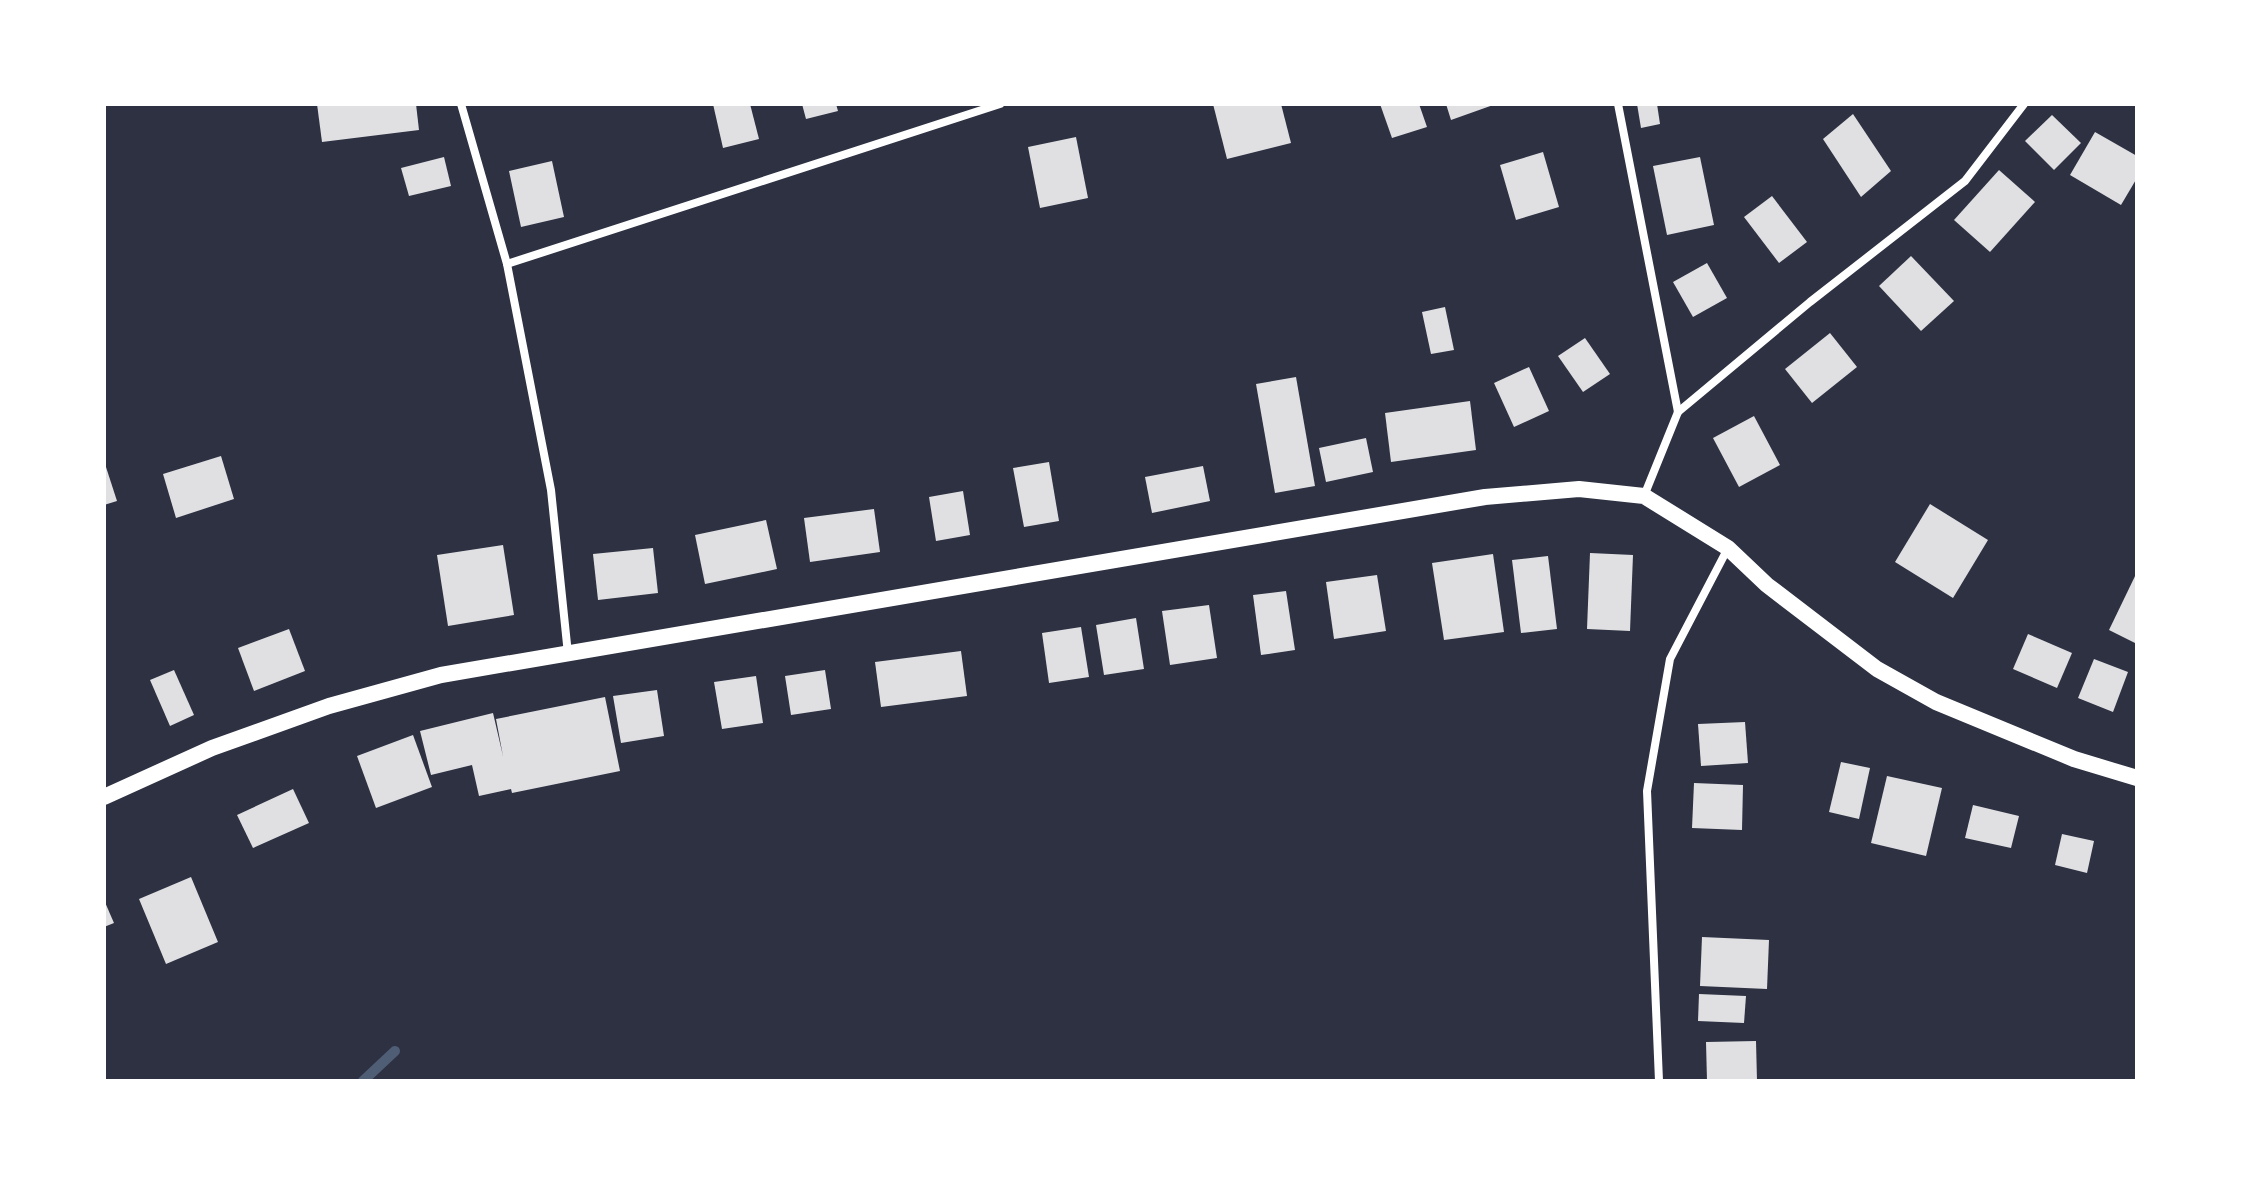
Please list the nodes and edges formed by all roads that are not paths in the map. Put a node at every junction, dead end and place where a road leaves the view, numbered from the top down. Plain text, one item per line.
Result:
1 (461, 104) edge
2 (1000, 104) edge
3 (1618, 104) edge
4 (2024, 104) edge
5 (507, 264) junction
6 (1678, 412) junction
7 (1644, 496) junction
8 (1728, 548) junction
9 (568, 654) junction
10 (2137, 778) edge
11 (104, 797) edge
12 (1659, 1081) edge

1 - 5 street
2 - 5 street
3 - 6 street
4 - 6 street
5 - 9 street
6 - 7 street
7 - 8 main road
7 - 9 main road
8 - 10 main road
8 - 12 street
9 - 11 main road

